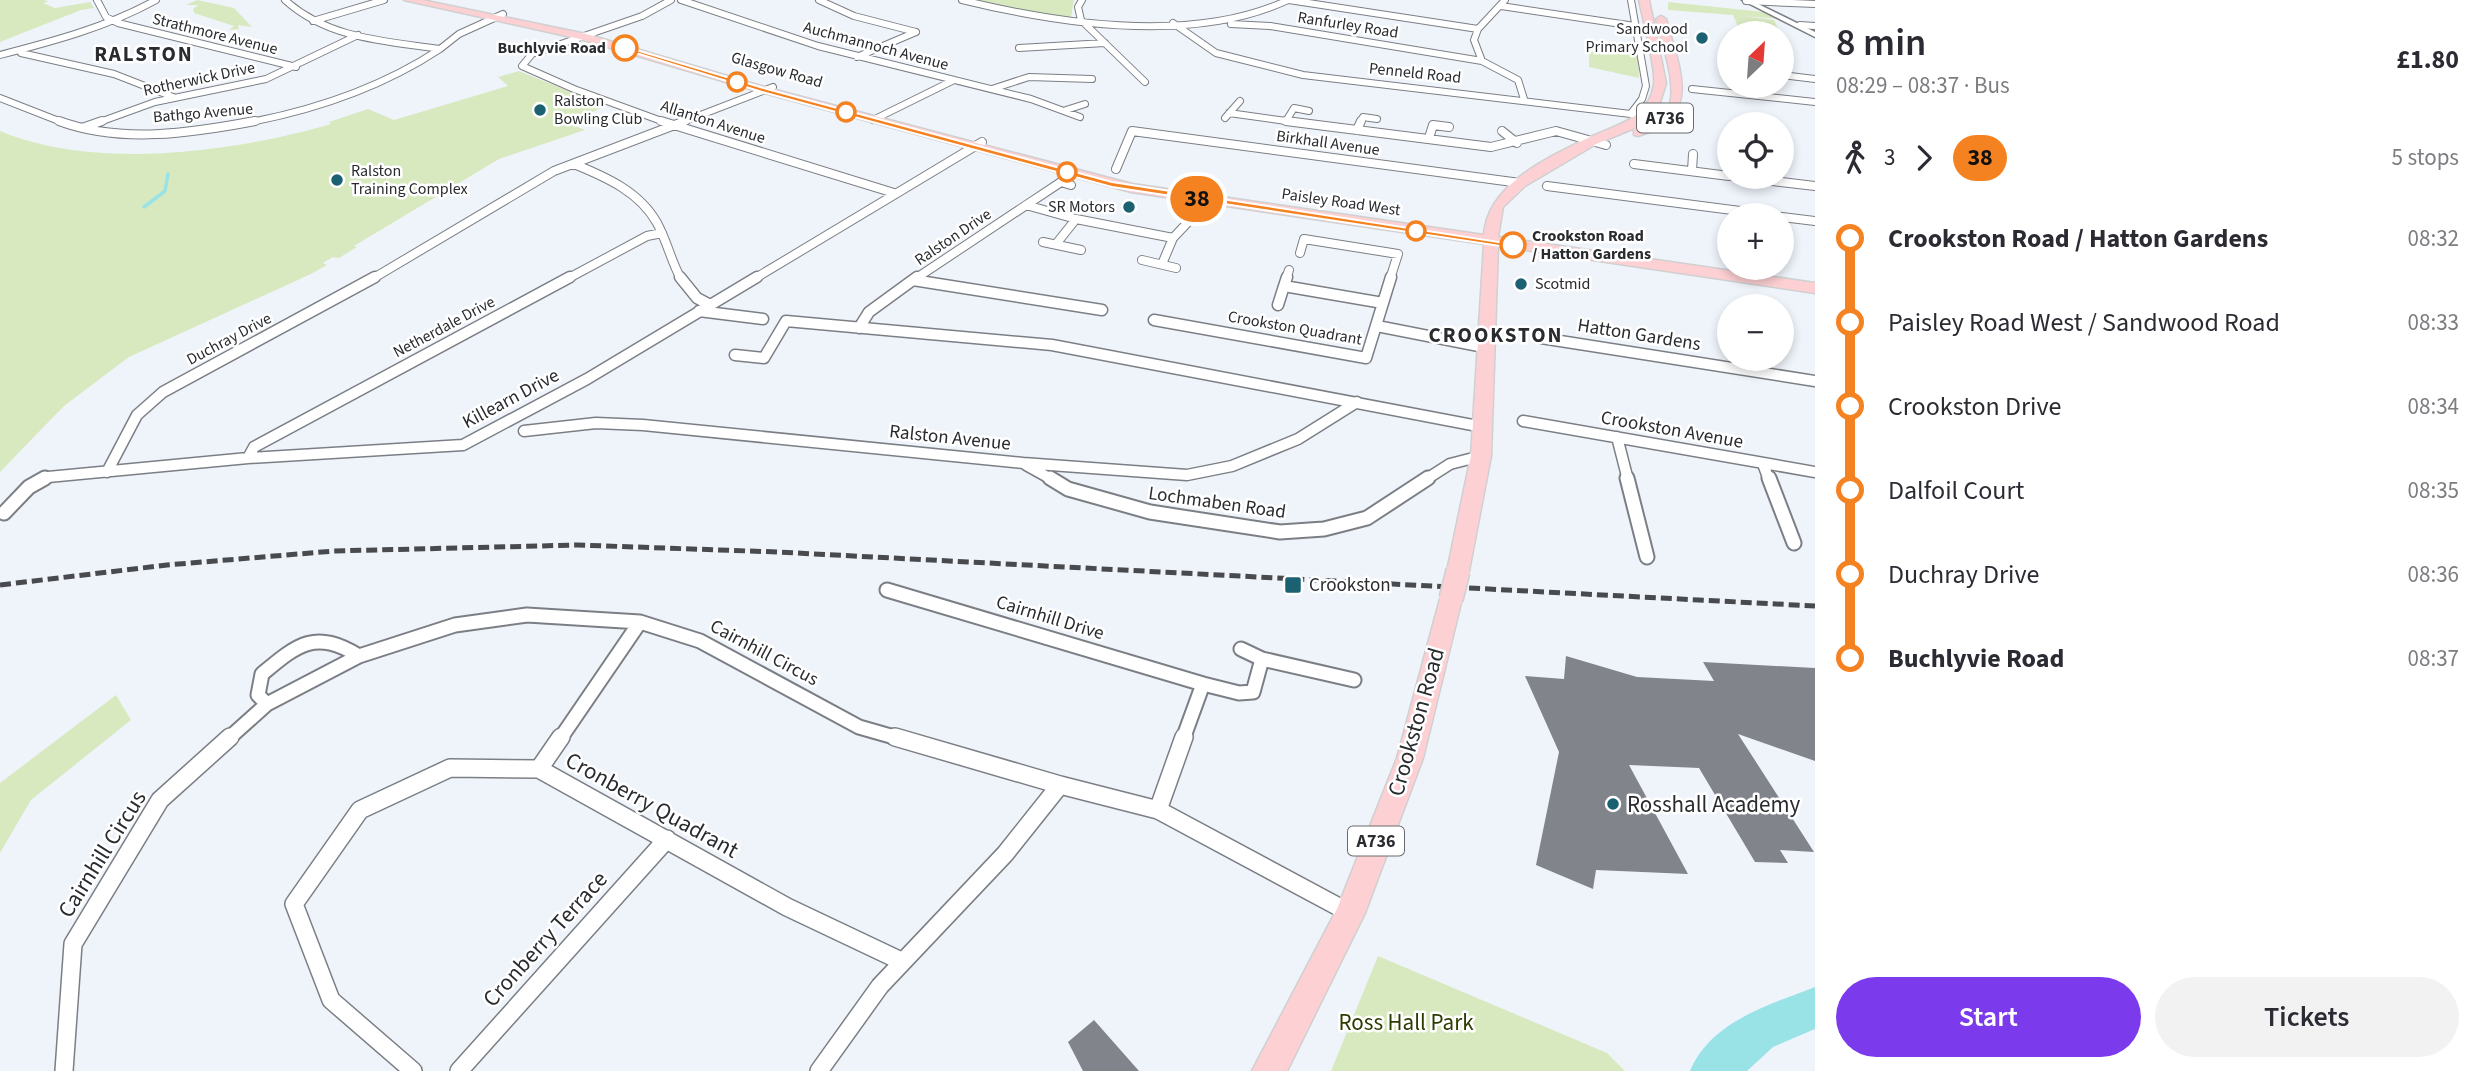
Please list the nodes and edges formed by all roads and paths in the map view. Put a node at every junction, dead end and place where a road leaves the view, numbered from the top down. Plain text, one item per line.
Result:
1 (97, 0) edge
2 (156, 0) edge
3 (285, 0) edge
4 (384, 0) edge
5 (409, 0) edge
6 (671, 0) edge
7 (681, 0) edge
8 (818, 0) edge
9 (962, 0) edge
10 (1082, 0) edge
11 (1289, 0) edge
12 (1631, 0) edge
13 (1643, 0) edge
14 (1658, 0) edge
15 (1745, 0) edge
16 (438, 3) edge
17 (1503, 3) edge
18 (1815, 4) edge
19 (500, 15) junction
20 (109, 19) junction
21 (1081, 20) junction
22 (313, 22) junction
23 (1210, 22) junction
24 (1173, 23) junction
25 (1800, 25) junction
26 (1635, 26) junction
27 (1815, 26) edge
28 (1478, 29) junction
29 (358, 35) junction
30 (586, 35) junction
31 (1815, 35) edge
32 (1105, 43) junction
33 (1019, 48) dead end
34 (440, 49) junction
35 (17, 52) junction
36 (0, 55) edge
37 (857, 57) junction
38 (1482, 61) junction
39 (296, 66) junction
40 (1794, 76) edge
41 (1092, 78) dead end
42 (1815, 79) edge
43 (954, 80) junction
44 (1145, 82) dead end
45 (769, 88) junction
46 (992, 89) junction
47 (1692, 89) dead end
48 (1717, 90) edge
49 (173, 97) junction
50 (0, 98) edge
51 (1788, 98) edge
52 (1524, 99) junction
53 (1240, 101) dead end
54 (1815, 102) edge
55 (1085, 104) dead end
56 (1066, 110) junction
57 (1309, 111) dead end
58 (1632, 112) junction
59 (1647, 115) junction
60 (1080, 117) dead end
61 (878, 118) junction
62 (1664, 118) junction
63 (1377, 119) dead end
64 (1286, 121) junction
65 (674, 125) junction
66 (1449, 127) dead end
67 (81, 128) junction
68 (1357, 130) junction
69 (1502, 131) dead end
70 (1429, 138) junction
71 (1592, 141) junction
72 (1517, 143) junction
73 (978, 145) junction
74 (1606, 145) junction
75 (1693, 154) dead end
76 (574, 164) junction
77 (1550, 164) junction
78 (1634, 164) dead end
79 (1692, 172) junction
80 (1717, 175) edge
81 (1113, 176) junction
82 (1794, 181) edge
83 (1520, 183) junction
84 (1071, 185) dead end
85 (1815, 186) edge
86 (1547, 187) dead end
87 (894, 193) junction
88 (1026, 205) junction
89 (1717, 208) edge
90 (1794, 218) edge
91 (1076, 219) junction
92 (1190, 220) dead end
93 (1815, 221) edge
94 (662, 233) junction
95 (1173, 238) junction
96 (1490, 238) junction
97 (1043, 242) dead end
98 (1056, 244) junction
99 (1081, 250) dead end
100 (1300, 253) dead end
101 (1142, 260) dead end
102 (1162, 264) junction
103 (1176, 268) dead end
104 (1289, 270) dead end
105 (913, 280) junction
106 (1815, 280) edge
107 (1284, 286) junction
108 (1815, 288) edge
109 (1383, 303) junction
110 (1278, 305) dead end
111 (710, 306) junction
112 (1102, 310) dead end
113 (699, 311) junction
114 (763, 319) dead end
115 (1154, 320) dead end
116 (1377, 326) junction
117 (859, 328) junction
118 (1541, 338) dead end
119 (1484, 347) junction
120 (735, 355) dead end
121 (1815, 380) edge
122 (1357, 402) junction
123 (1523, 421) dead end
124 (1483, 427) junction
125 (524, 431) dead end
126 (1618, 438) junction
127 (1481, 456) junction
128 (248, 458) junction
129 (1023, 463) junction
130 (1763, 464) junction
131 (107, 472) junction
132 (1815, 472) edge
133 (4, 513) dead end
134 (1794, 543) dead end
135 (1647, 557) dead end
136 (887, 590) dead end
137 (640, 622) junction
138 (1241, 649) dead end
139 (359, 656) junction
140 (1262, 659) junction
141 (1354, 680) dead end
142 (1203, 684) junction
143 (267, 704) junction
144 (539, 769) junction
145 (1060, 785) junction
146 (1158, 810) junction
147 (667, 839) junction
148 (1350, 913) junction
149 (901, 961) junction
150 (64, 1071) edge
151 (413, 1071) edge
152 (459, 1071) edge
153 (819, 1071) edge
154 (1268, 1071) edge

1 - 20 street
2 - 20 street
3 - 22 street
4 - 22 street
5 - 16 main road, Glasgow Road
6 - 30 street
7 - 37 street, Auchmannoch Avenue
8 - 37 street
9 - 21 street
10 - 21 street
11 - 23 street
11 - 28 street
12 - 26 street
13 - 59 main road, A736
14 - 62 main road, A736
15 - 18 street
15 - 25 street
16 - 19 main road, Glasgow Road
17 - 26 street
17 - 28 street
19 - 30 main road, Glasgow Road
19 - 34 street, Bathgo Avenue
20 - 35 street
20 - 39 street, Strathmore Avenue
21 - 24 street
21 - 32 street
22 - 29 street
23 - 24 street
23 - 38 street, Ranfurley Road
24 - 52 street, Penneld Road
25 - 27 street
25 - 31 street
26 - 58 street
28 - 38 street
29 - 34 street
29 - 39 street, Rotherwick Drive
30 - 45 main road, Glasgow Road
30 - 65 street, Allanton Avenue
32 - 33 street
32 - 44 street
34 - 67 street, Bathgo Avenue
35 - 36 street
35 - 49 street
37 - 43 street, Auchmannoch Avenue
38 - 52 street
39 - 49 street, Rotherwick Drive
40 - 42 street
41 - 46 street
43 - 46 street, Auchmannoch Avenue
43 - 61 street
45 - 61 main road, Glasgow Road
45 - 65 street, Duchray Drive
46 - 56 street, Auchmannoch Avenue
47 - 48 street
49 - 67 street, Rotherwick Drive
50 - 67 street, Bathgo Avenue
51 - 54 street
52 - 58 street, Penneld Road
53 - 64 street
55 - 56 street
56 - 60 street, Auchmannoch Avenue
57 - 64 street
58 - 59 street, Penneld Road
59 - 62 street, Penneld Road
59 - 71 main road, A736
61 - 73 main road, Glasgow Road
62 - 74 main road, A736
63 - 68 street
64 - 68 street
65 - 76 street, Duchray Drive
65 - 87 street, Allanton Avenue
66 - 70 street
68 - 70 street
69 - 72 street
70 - 72 street
71 - 72 street
71 - 74 street
71 - 77 main road, A736
73 - 81 main road, Glasgow Road
73 - 87 street, Killearn Drive
74 - 77 main road, A736
75 - 79 street
76 - 94 street
76 - 131 street, Duchray Drive
77 - 83 main road, A736
78 - 79 street
79 - 80 street
81 - 83 street, Birkhall Avenue
81 - 96 main road, Paisley Road West
82 - 85 street
83 - 96 main road, A736
84 - 88 street, Ralston Drive
86 - 89 street
87 - 111 street, Killearn Drive
88 - 91 street
88 - 105 street, Ralston Drive
90 - 93 street
91 - 95 street
91 - 98 street
92 - 95 street
94 - 111 street
94 - 128 street, Netherdale Drive
95 - 102 street
96 - 106 main road, Paisley Road West
96 - 108 main road, Paisley Road West
96 - 119 main road, A736
97 - 98 street
98 - 99 street
100 - 109 street, Crookston Quadrant
101 - 102 street
102 - 103 street
104 - 107 street
105 - 112 street
105 - 117 street, Ralston Drive
107 - 109 street
107 - 110 street
109 - 116 street, Crookston Quadrant
111 - 113 street, Killearn Drive
113 - 114 street
113 - 128 street, Killearn Drive
115 - 116 street, Crookston Quadrant
116 - 119 street
117 - 120 street
117 - 122 street
118 - 121 street, Hatton Gardens
119 - 124 main road, A736
122 - 124 street
122 - 129 street, Ralston Avenue
123 - 126 street, Crookston Avenue
124 - 127 main road, A736
125 - 129 street, Ralston Avenue
126 - 130 street, Crookston Avenue
126 - 135 street
127 - 129 street, Lochmaben Road
127 - 148 main road, Crookston Road / A736, bridge
128 - 131 street, Killearn Drive
130 - 132 street, Crookston Avenue
130 - 134 street
131 - 133 street, Killearn Drive
136 - 142 street, Cairnhill Drive
137 - 139 street, Cairnhill Circus
137 - 144 street
137 - 145 street, Cairnhill Circus
138 - 140 street
139 - 143 street, Cairnhill Circus
139 - 143 street
140 - 141 street
140 - 142 street, Cairnhill Drive
142 - 146 street
143 - 150 street, Cairnhill Circus
144 - 147 street, Cronberry Quadrant
144 - 151 street, Cronberry Quadrant
145 - 146 street, Cairnhill Circus
145 - 149 street
146 - 148 street, Cairnhill Circus
147 - 149 street, Cronberry Quadrant
147 - 152 street, Cronberry Terrace
148 - 154 main road, Crookston Road / A736
149 - 153 street

